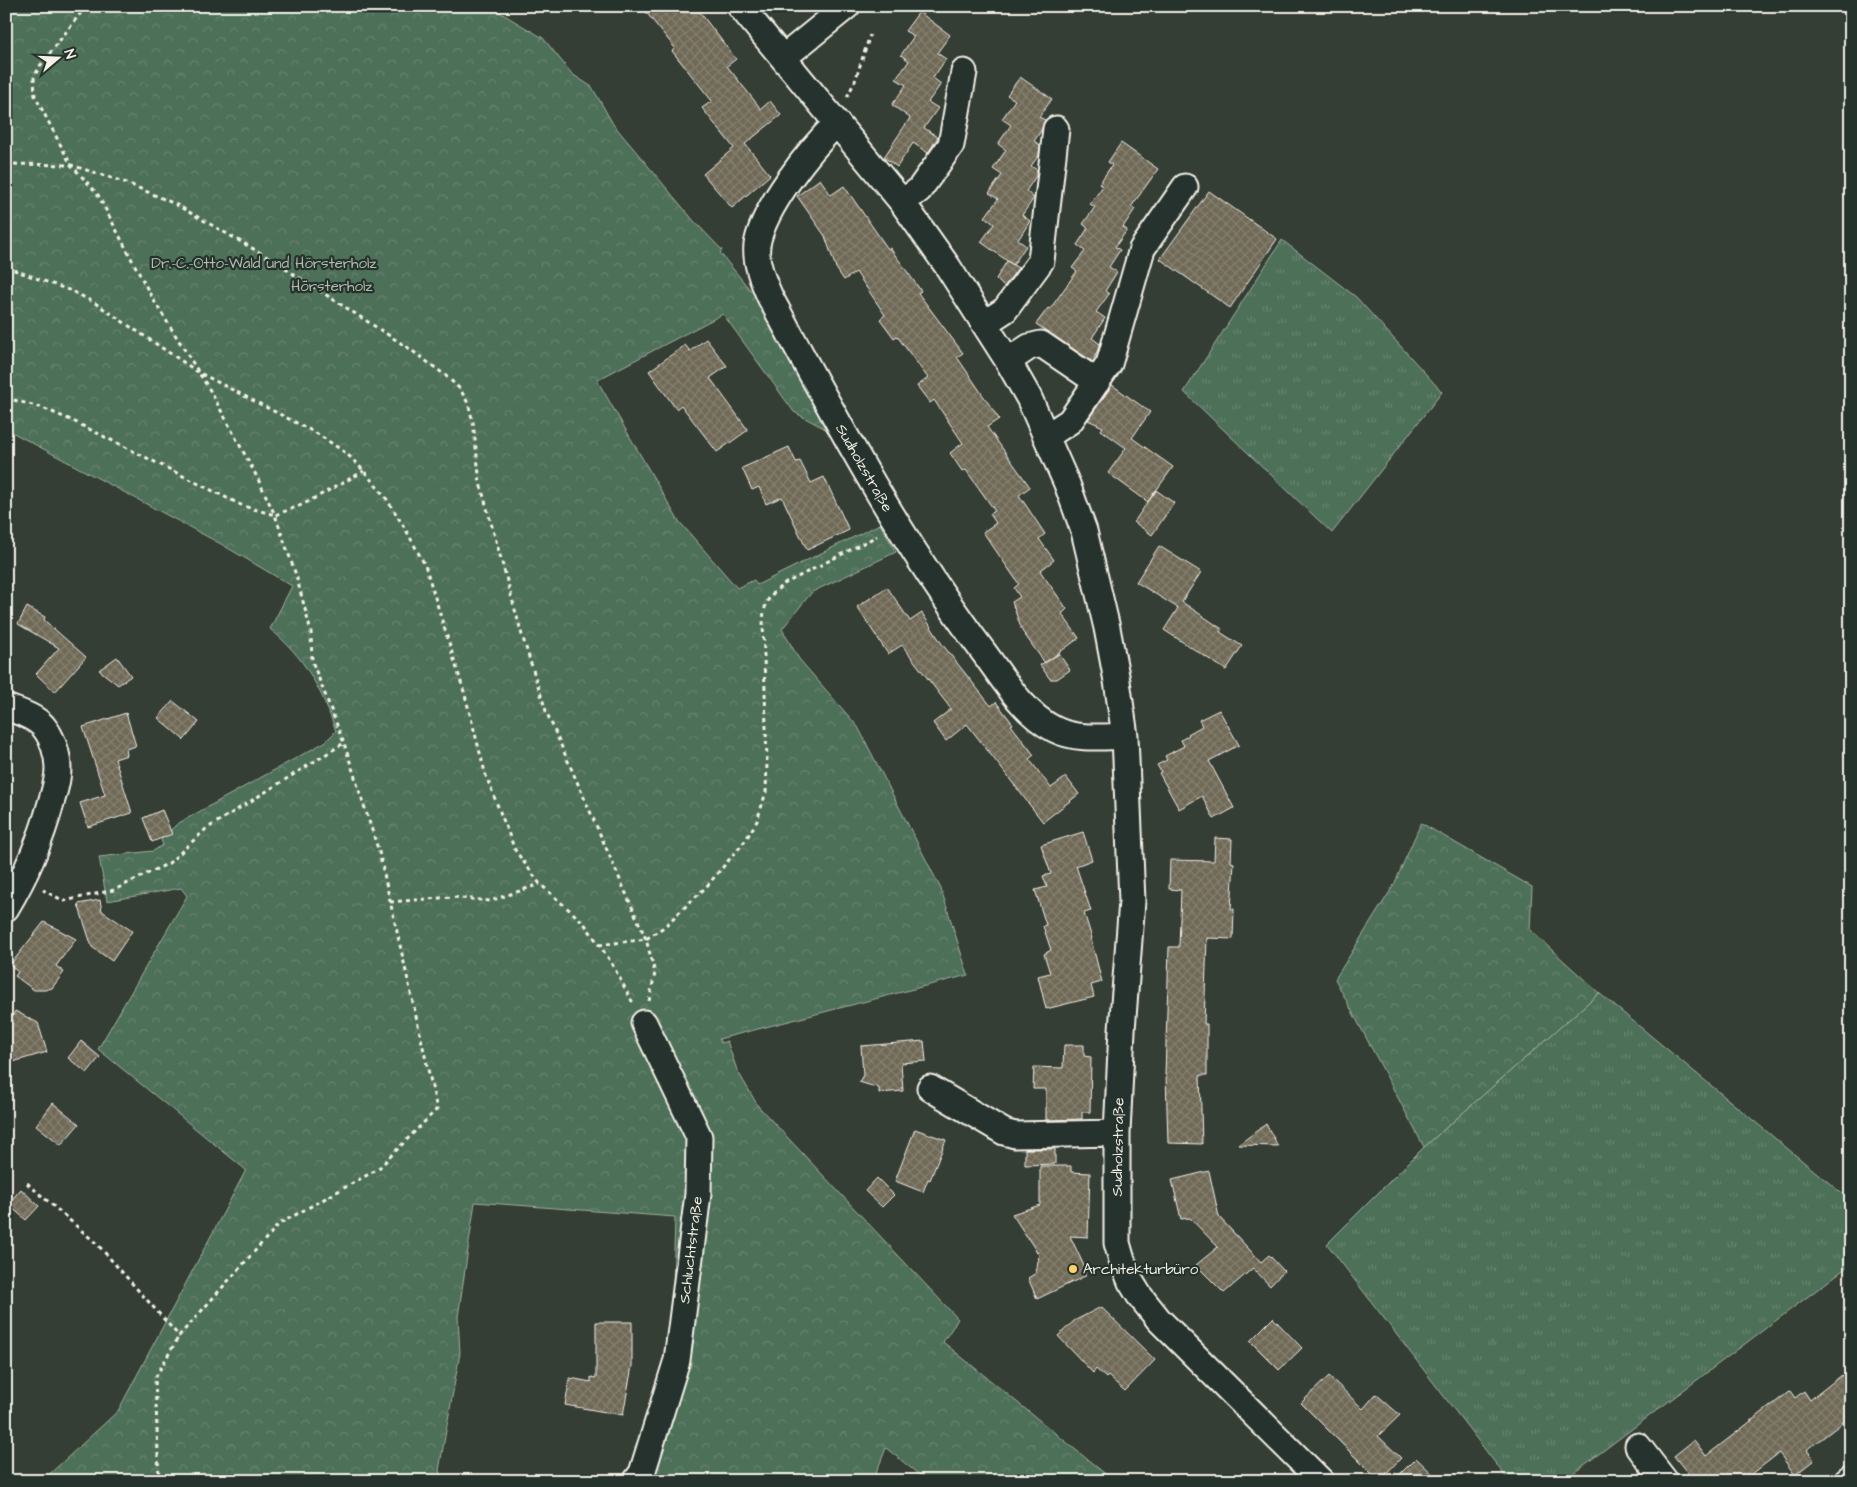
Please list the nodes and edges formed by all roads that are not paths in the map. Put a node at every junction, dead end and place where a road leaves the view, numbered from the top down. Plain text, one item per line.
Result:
1 (740, 6) edge
2 (847, 6) edge
3 (783, 58) junction
4 (964, 72) dead end
5 (832, 118) junction
6 (1056, 129) dead end
7 (1185, 187) dead end
8 (902, 202) junction
9 (985, 323) junction
10 (1008, 361) junction
11 (1097, 382) junction
12 (1047, 436) junction
13 (6, 707) edge
14 (1124, 736) junction
15 (6, 908) edge
16 (644, 1023) road end
17 (930, 1088) dead end
18 (1117, 1133) junction
19 (1638, 1446) dead end
20 (1851, 1478) edge
21 (636, 1481) edge
22 (1321, 1481) edge
23 (1665, 1481) edge
24 (1846, 1481) edge

1 - 3 street, Sudholzstraße
2 - 3 street
3 - 5 street, Sudholzstraße
4 - 8 street
5 - 8 street, Sudholzstraße
5 - 14 street, Sudholzstraße
6 - 9 street
7 - 11 street
8 - 9 street, Sudholzstraße
9 - 10 street, Sudholzstraße
10 - 11 street
10 - 12 street, Sudholzstraße
11 - 12 street
12 - 14 street, Sudholzstraße
13 - 15 street
14 - 18 street, Sudholzstraße
16 - 21 street, Schluchtstraße
17 - 18 street
18 - 22 street, Sudholzstraße
19 - 23 street
20 - 24 street

